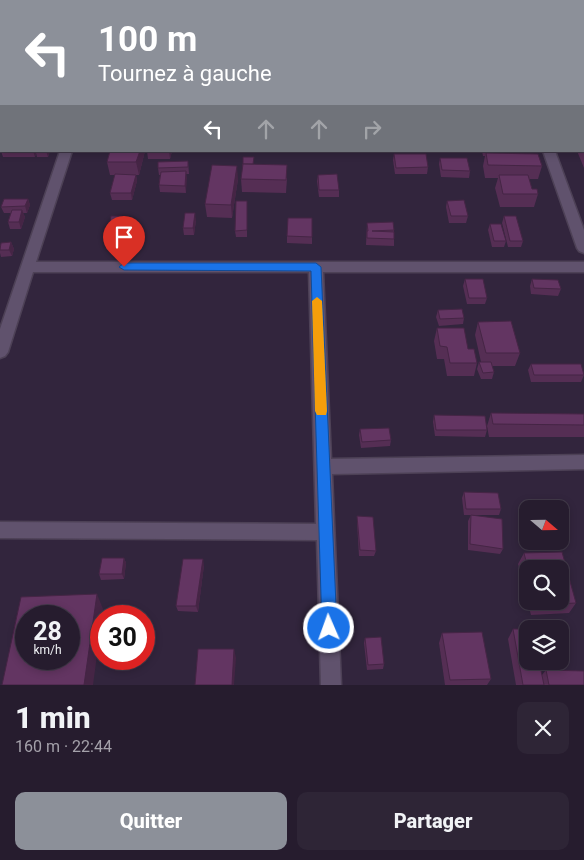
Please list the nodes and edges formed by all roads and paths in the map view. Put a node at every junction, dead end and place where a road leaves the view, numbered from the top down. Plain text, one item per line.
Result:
1 (565, 0) edge
2 (584, 0) edge
3 (66, 152) edge
4 (549, 152) edge
5 (584, 248) edge
6 (28, 267) junction
7 (316, 267) junction
8 (584, 267) edge
9 (0, 352) edge
10 (584, 462) edge
11 (323, 467) junction
12 (0, 530) edge
13 (326, 532) junction
14 (332, 685) edge

1 - 2 street
3 - 6 street
4 - 5 street
6 - 7 street
6 - 9 street
7 - 8 street
7 - 11 street
10 - 11 street
11 - 13 street
12 - 13 street
13 - 14 street

